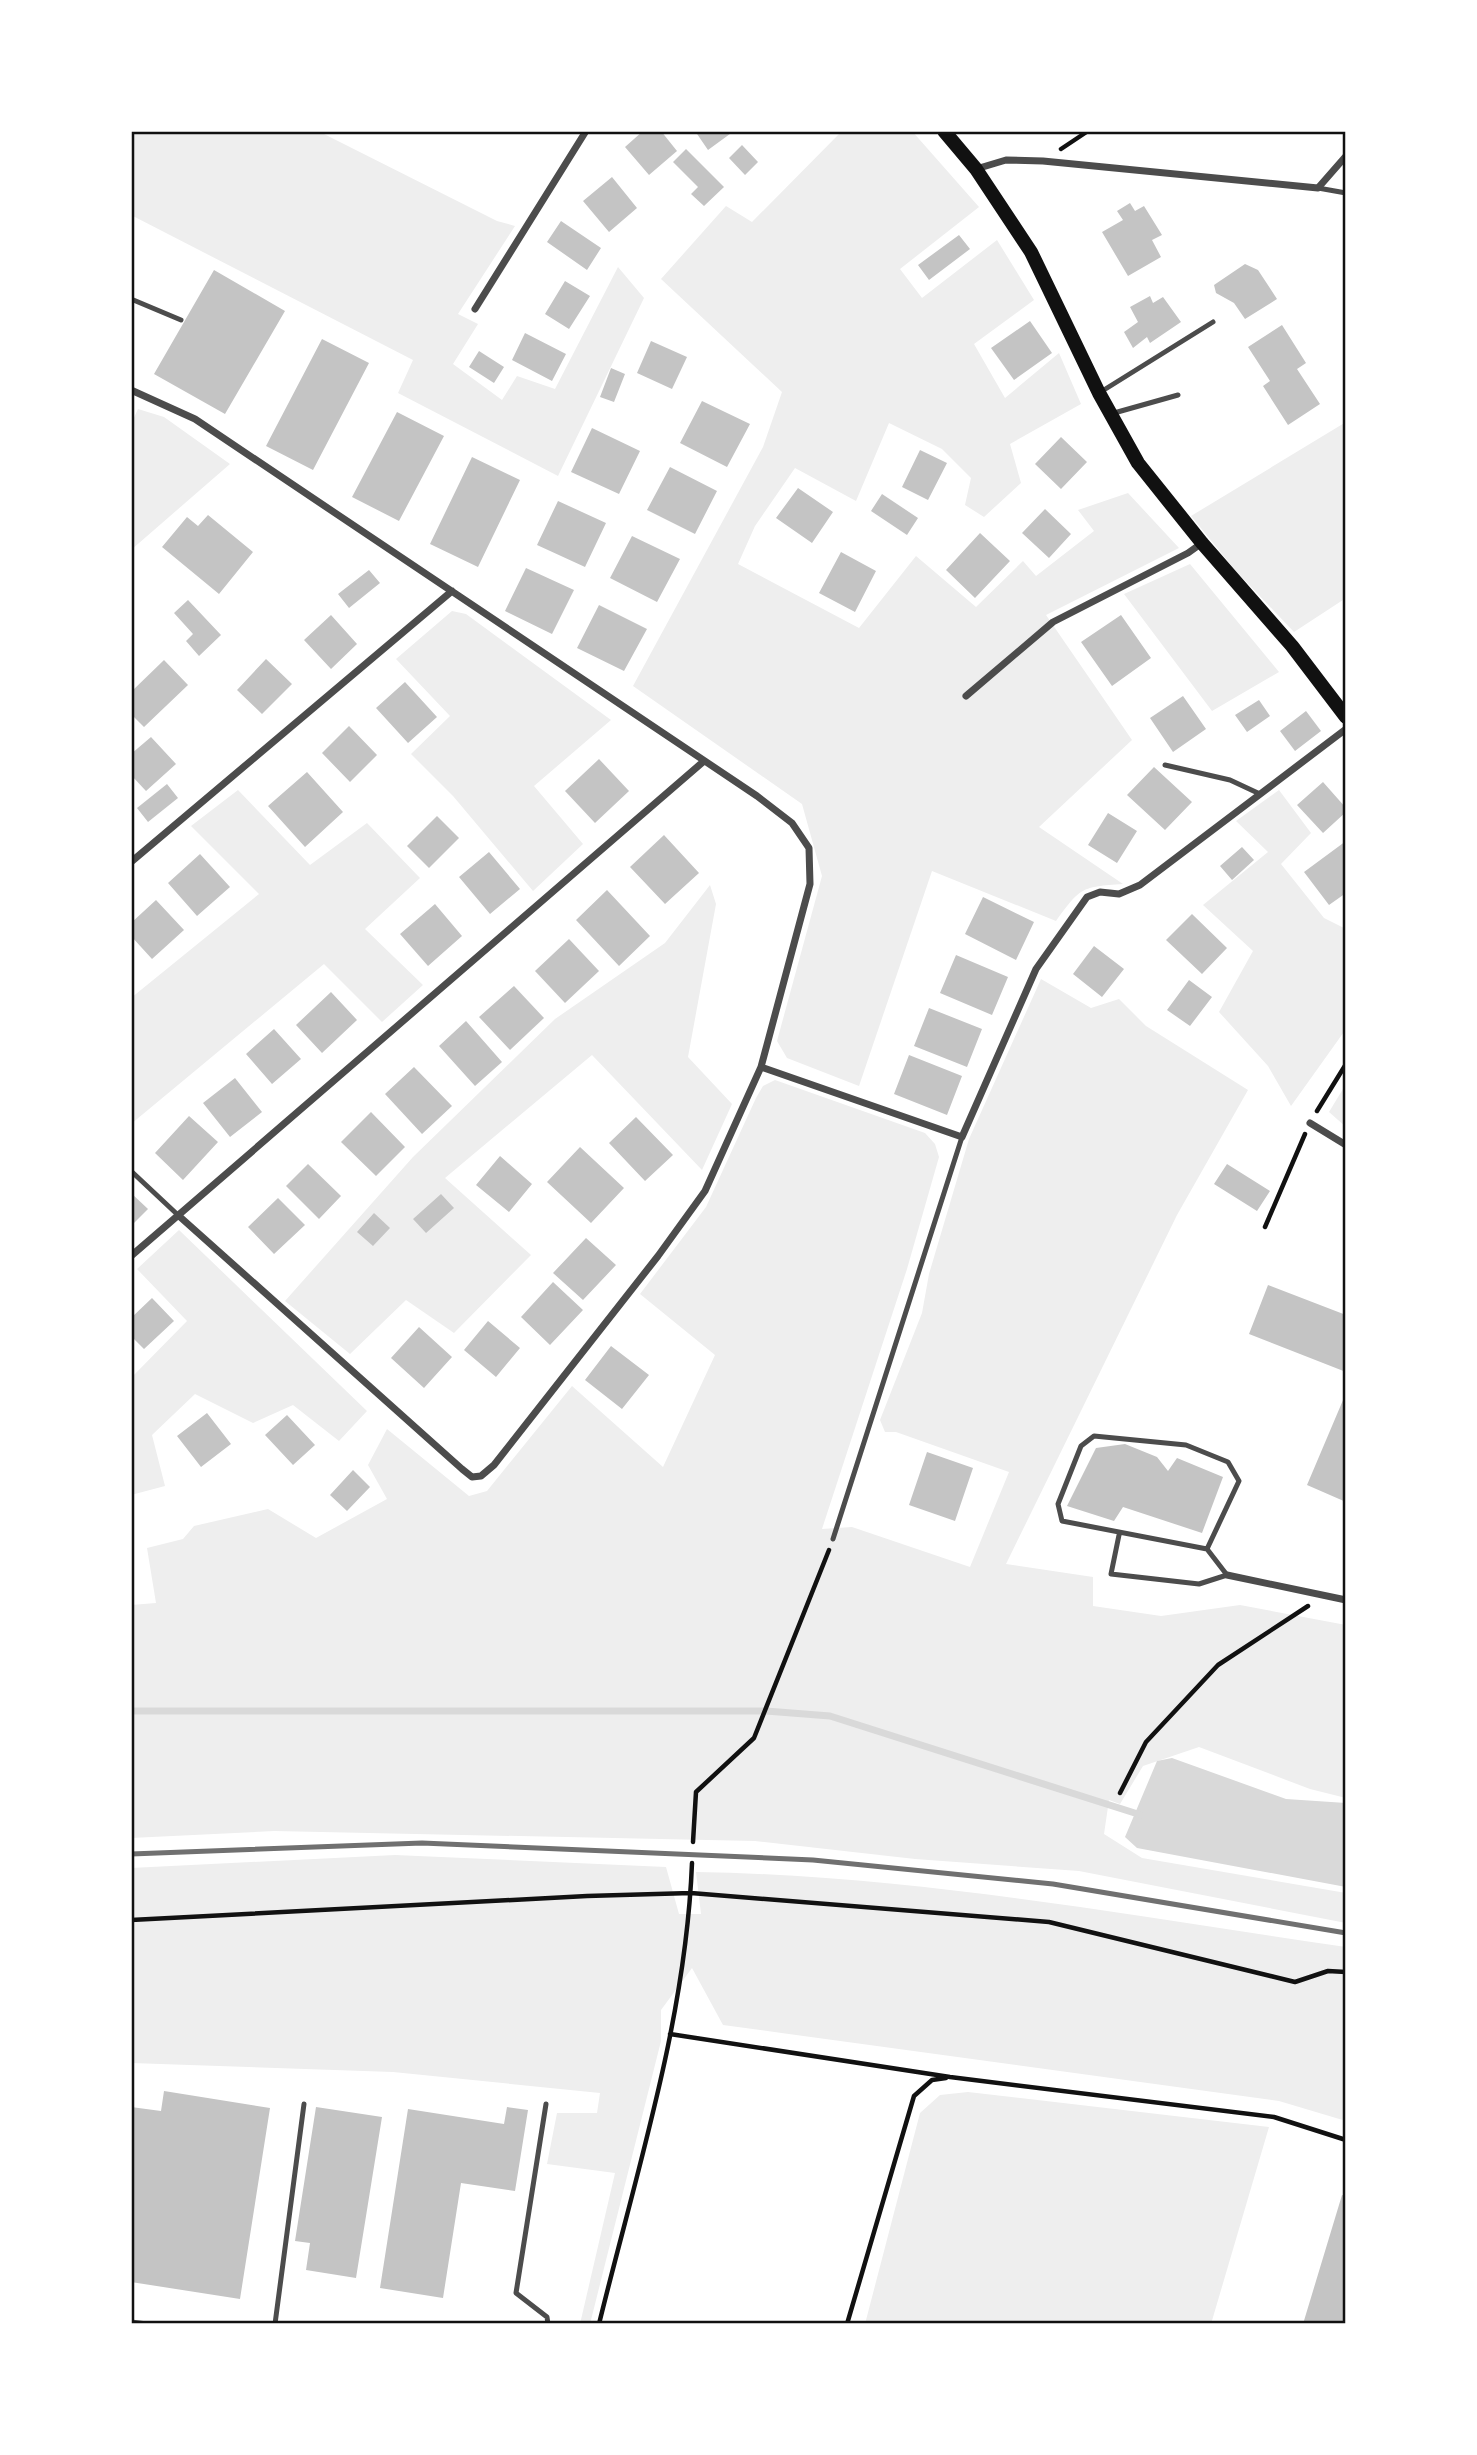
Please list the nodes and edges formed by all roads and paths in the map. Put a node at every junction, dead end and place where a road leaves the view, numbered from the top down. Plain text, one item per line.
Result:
1 (586, 131) edge
2 (944, 131) edge
3 (1088, 131) edge
4 (1346, 156) edge
5 (1043, 161) junction
6 (976, 169) junction
7 (1318, 188) junction
8 (1346, 193) edge
9 (131, 299) edge
10 (475, 309) dead end
11 (181, 320) dead end
12 (1213, 322) dead end
13 (131, 390) edge
14 (1099, 393) junction
15 (1178, 395) dead end
16 (1111, 414) junction
17 (1202, 543) junction
18 (452, 591) junction
19 (966, 696) dead end
20 (1346, 718) edge
21 (1346, 729) edge
22 (704, 761) junction
23 (1165, 765) dead end
24 (1261, 794) junction
25 (131, 862) edge
26 (1346, 1064) edge
27 (761, 1067) junction
28 (1310, 1123) junction
29 (962, 1137) junction
30 (1346, 1145) edge
31 (131, 1171) edge
32 (179, 1216) junction
33 (1265, 1227) dead end
34 (131, 1256) edge
35 (1119, 1535) junction
36 (833, 1539) joint
37 (1207, 1549) junction
38 (1227, 1575) junction
39 (1323, 1596) junction
40 (1346, 1600) edge
41 (1120, 1793) dead end
42 (693, 1842) dead end
43 (692, 1863) dead end
44 (691, 1893) junction
45 (131, 1920) edge
46 (1346, 1972) edge
47 (670, 2034) junction
48 (950, 2077) junction
49 (304, 2104) dead end
50 (546, 2104) dead end
51 (1346, 2140) edge
52 (131, 2322) edge
53 (147, 2324) edge
54 (275, 2324) edge
55 (548, 2324) edge
56 (598, 2324) edge
57 (847, 2324) edge

1 - 10 street
2 - 6 main road
3 - 5 path
4 - 7 street
5 - 6 street
5 - 7 street
6 - 14 main road
7 - 8 lane
9 - 11 lane
12 - 14 lane
13 - 18 street
14 - 16 main road
15 - 16 lane
16 - 17 main road
17 - 19 street
17 - 20 main road
18 - 22 street
18 - 25 street
21 - 24 street
22 - 27 street
22 - 32 street
23 - 24 lane
24 - 29 street
26 - 28 path
27 - 29 street
27 - 32 street
28 - 30 street
28 - 33 path
29 - 36 lane
31 - 32 lane
32 - 34 street
35 - 37 lane
35 - 37 lane
35 - 38 lane
36 - 42 path
37 - 38 lane
38 - 39 street
39 - 40 street
39 - 41 path
43 - 44 path
44 - 45 path
44 - 46 path
44 - 47 path
47 - 48 path
47 - 56 path
48 - 51 path
48 - 57 path
49 - 54 lane
50 - 55 lane
52 - 53 lane

